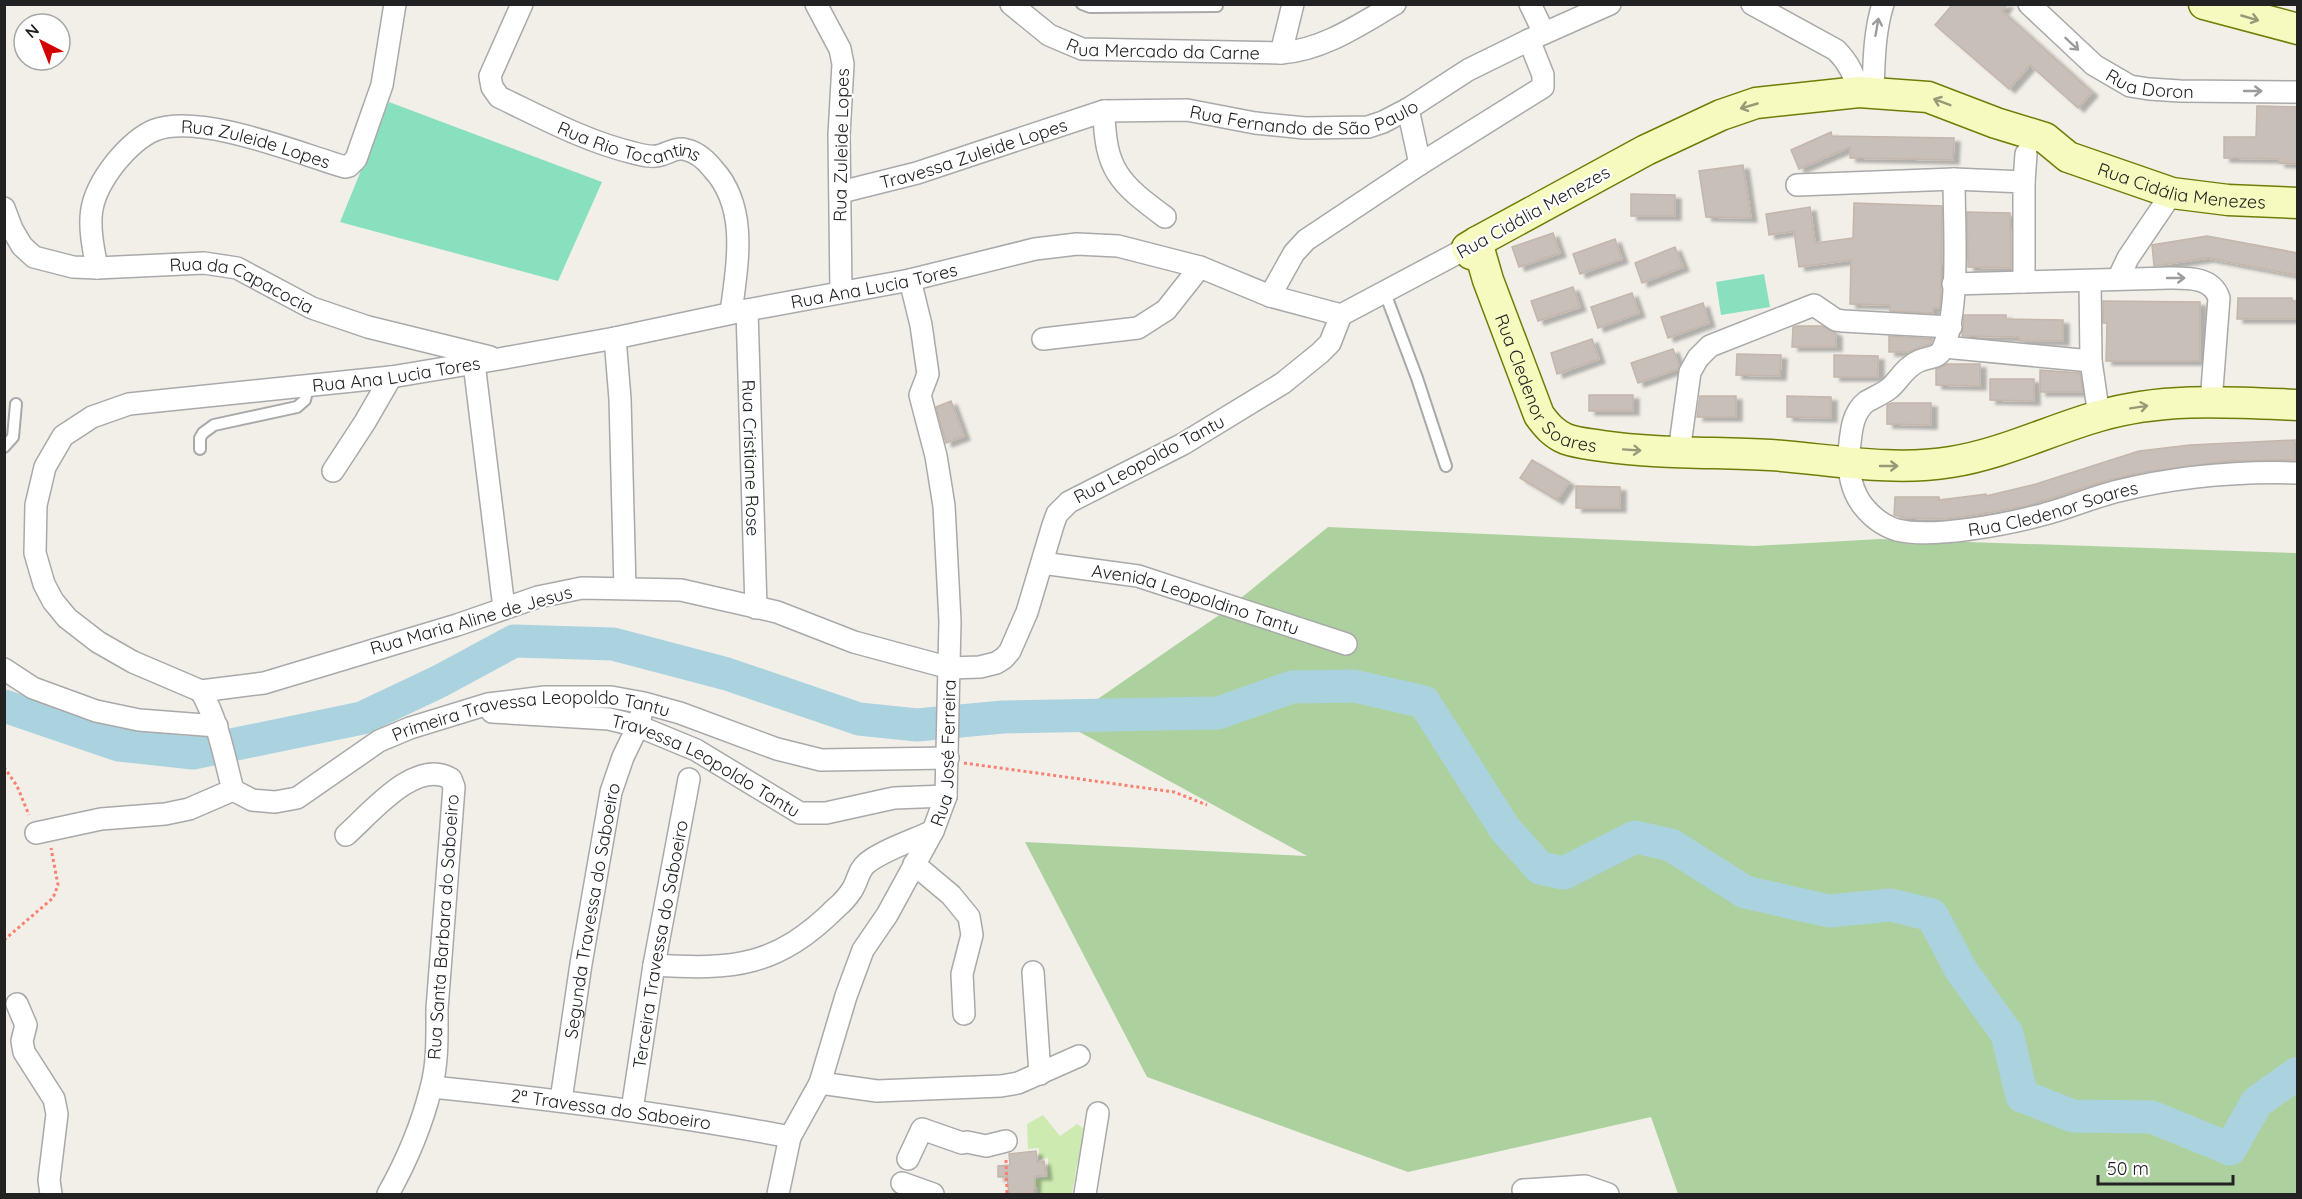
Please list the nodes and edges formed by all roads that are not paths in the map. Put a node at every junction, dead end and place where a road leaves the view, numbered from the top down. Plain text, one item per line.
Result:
1 (395, 4) edge
2 (522, 4) edge
3 (816, 4) edge
4 (1011, 4) edge
5 (1293, 4) edge
6 (1395, 4) edge
7 (1530, 4) edge
8 (1610, 4) edge
9 (1752, 4) edge
10 (1883, 4) edge
11 (2029, 4) edge
12 (2204, 4) edge
13 (1087, 5) edge
14 (1217, 6) edge
15 (2298, 29) edge
16 (1537, 36) junction
17 (1836, 50) junction
18 (1281, 53) junction
19 (1874, 53) junction
20 (1866, 92) junction
21 (2298, 92) edge
22 (1408, 109) junction
23 (1104, 111) junction
24 (1996, 123) junction
25 (2068, 157) junction
26 (1420, 164) junction
27 (2025, 168) junction
28 (1954, 179) junction
29 (1797, 185) dead end
30 (841, 192) junction
31 (2172, 193) junction
32 (2298, 203) edge
33 (4, 208) edge
34 (1165, 217) dead end
35 (1472, 245) junction
36 (1200, 267) junction
37 (97, 268) junction
38 (2118, 279) junction
39 (910, 280) junction
40 (2090, 281) junction
41 (2024, 282) junction
42 (1953, 284) junction
43 (841, 292) junction
44 (1385, 293) junction
45 (1270, 296) junction
46 (739, 311) junction
47 (1341, 315) junction
48 (1951, 327) junction
49 (615, 338) junction
50 (1043, 339) dead end
51 (1944, 347) junction
52 (500, 359) junction
53 (2091, 361) junction
54 (474, 363) junction
55 (391, 377) junction
56 (308, 387) junction
57 (2211, 402) junction
58 (16, 404) dead end
59 (2298, 405) edge
60 (2099, 416) junction
61 (4, 447) edge
62 (200, 449) dead end
63 (1679, 452) junction
64 (1848, 463) junction
65 (1446, 466) dead end
66 (333, 471) dead end
67 (2298, 473) edge
68 (1042, 563) junction
69 (625, 588) junction
70 (504, 608) junction
71 (756, 608) junction
72 (1346, 644) dead end
73 (4, 669) edge
74 (950, 669) junction
75 (201, 691) junction
76 (644, 703) junction
77 (463, 710) junction
78 (217, 726) junction
79 (638, 726) junction
80 (948, 758) junction
81 (689, 779) dead end
82 (232, 790) junction
83 (946, 796) junction
84 (933, 831) junction
85 (36, 832) road end
86 (346, 835) dead end
87 (914, 864) junction
88 (654, 965) junction
89 (1034, 972) dead end
90 (17, 1004) dead end
91 (964, 1014) dead end
92 (1079, 1056) dead end
93 (1040, 1074) junction
94 (820, 1083) junction
95 (432, 1087) junction
96 (561, 1100) junction
97 (632, 1110) junction
98 (1098, 1113) dead end
99 (790, 1137) junction
100 (1006, 1141) road end
101 (908, 1159) dead end
102 (902, 1183) dead end
103 (1523, 1190) dead end
104 (51, 1194) edge
105 (388, 1194) edge
106 (778, 1194) edge
107 (933, 1194) edge
108 (1085, 1194) edge
109 (1608, 1194) edge

1 - 37 street, Rua Zuleide Lopes
2 - 46 street, Rua Rio Tocantins
3 - 30 street, Rua Zuleide Lopes
4 - 18 street, Rua Mercado da Carne
5 - 18 street, Rua Mercado da Carne
6 - 18 street
7 - 16 street
8 - 16 street, Rua Fernando de São Paulo
9 - 17 street
19 -> 10 street
11 -> 21 street, Rua Doron
12 -> 15 street
13 - 14 lane
16 - 22 street, Rua Fernando de São Paulo
16 - 26 street
17 - 19 street
17 - 20 street
19 - 20 street
24 -> 20 street, Rua Cidália Menezes
20 -> 35 street, Rua Cidália Menezes
22 - 23 street, Rua Fernando de São Paulo
22 - 26 street
23 - 30 street, Travessa Zuleide Lopes
23 - 34 street
24 - 25 street, Rua Cidália Menezes
24 - 27 street, Rua Cidália Menezes
25 - 27 street, Rua Cidália Menezes
25 - 31 street, Rua Cidália Menezes
26 - 45 street
27 - 28 street
27 - 41 street
28 - 29 street
28 - 42 street
30 - 43 street, Rua Zuleide Lopes
31 - 32 street, Rua Cidália Menezes
31 - 38 street
33 - 37 street, Rua da Capacocia
35 - 44 street, Rua Cidália Menezes
35 -> 63 street, Rua Cledenor Soares
36 - 39 street, Rua Ana Lucia Tores
36 - 45 street
36 - 50 street
37 - 52 street, Rua da Capacocia
38 - 40 street
38 -> 57 street
39 - 43 street, Rua Ana Lucia Tores
39 - 74 street, Rua José Ferreira
40 - 41 street
40 - 53 street
41 - 42 street
42 - 48 street
43 - 46 street, Rua Ana Lucia Tores
44 - 47 street, Rua Cidália Menezes
44 - 65 lane
45 - 47 street
46 - 49 street, Rua Ana Lucia Tores
46 - 71 street, Rua Cristiane Rose
47 - 68 street, Rua Leopoldo Tantu
48 - 51 street
48 - 63 street
49 - 52 street, Rua Ana Lucia Tores
49 - 69 street
51 - 53 street
51 - 64 street
52 - 54 street, Rua Ana Lucia Tores
53 - 60 street
54 - 55 street, Rua Ana Lucia Tores
54 - 70 street
55 - 56 street, Rua Ana Lucia Tores
55 - 66 street
56 - 62 lane
56 - 75 street, Rua Ana Lucia Tores
57 - 59 street, Rua Cledenor Soares
60 -> 57 street, Rua Cledenor Soares
58 - 61 lane
64 -> 60 street, Rua Cledenor Soares
63 - 64 street, Rua Cledenor Soares
64 - 67 street, Rua Cledenor Soares
68 - 72 street, Avenida Leopoldino Tantu
68 - 74 street, Rua Leopoldo Tantu
69 - 70 street, Rua Maria Aline de Jesus
69 - 71 street, Rua Maria Aline de Jesus
70 - 75 street, Rua Maria Aline de Jesus
71 - 74 street, Rua Maria Aline de Jesus
73 - 78 street
74 - 80 street, Rua José Ferreira
75 - 78 street
76 - 77 street, Primeira Travessa Leopoldo Tantu
76 - 79 street, Segunda Travessa do Saboeiro
76 - 80 street, Primeira Travessa Leopoldo Tantu
77 - 79 street, Travessa Leopoldo Tantu
77 - 82 street, Primeira Travessa Leopoldo Tantu
78 - 82 street
79 - 83 street, Travessa Leopoldo Tantu
79 - 96 street, Segunda Travessa do Saboeiro
80 - 83 street, Rua José Ferreira
81 - 88 street, Terceira Travessa do Saboeiro
82 - 85 street
83 - 84 street, Rua José Ferreira
84 - 87 street, Rua José Ferreira
84 - 88 street
86 - 95 street, Rua Santa Barbara do Saboeiro
87 - 91 street
87 - 94 street, Rua José Ferreira
88 - 97 street, Terceira Travessa do Saboeiro
89 - 93 street
90 - 104 street
92 - 93 street
93 - 94 street
94 - 99 street, Rua José Ferreira
95 - 96 street, 2ª Travessa do Saboeiro
95 - 105 street, Rua Santa Barbara do Saboeiro
96 - 97 street, 2ª Travessa do Saboeiro
97 - 99 street, 2ª Travessa do Saboeiro
98 - 108 street
99 - 106 street, Rua José Ferreira
100 - 101 street
102 - 107 street
103 - 109 street

